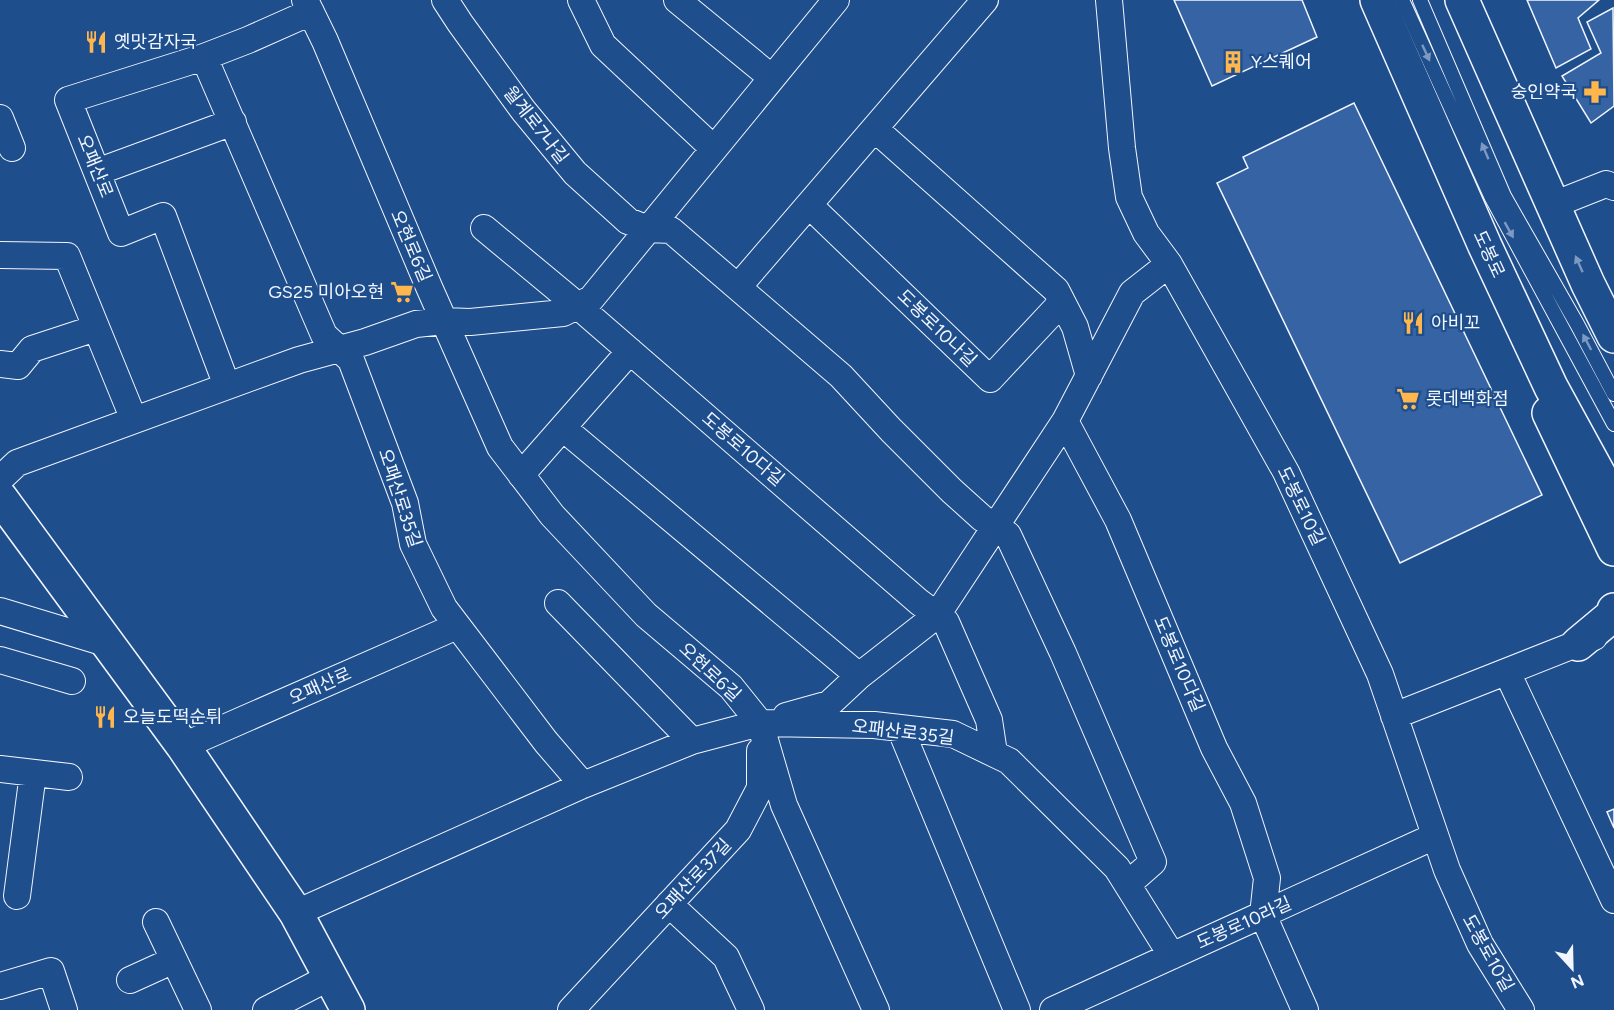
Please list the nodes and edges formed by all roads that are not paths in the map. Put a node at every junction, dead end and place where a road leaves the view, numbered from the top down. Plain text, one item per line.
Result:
1 (446, 0) edge
2 (581, 0) edge
3 (677, 0) edge
4 (836, 0) edge
5 (985, 0) edge
6 (1109, 0) edge
7 (1377, 0) edge
8 (1402, 0) edge
9 (1420, 0) edge
10 (1462, 0) edge
11 (308, 6) edge
12 (204, 57) junction
13 (772, 78) junction
14 (68, 100) joint
15 (0, 118) edge
16 (233, 122) junction
17 (875, 129) junction
18 (12, 148) dead end
19 (714, 148) junction
20 (97, 172) junction
21 (1614, 187) edge
22 (1553, 205) junction
23 (809, 206) junction
24 (484, 228) dead end
25 (648, 230) junction
26 (0, 255) edge
27 (1169, 264) junction
28 (1497, 270) junction
29 (738, 287) junction
30 (1062, 302) junction
31 (578, 306) junction
32 (444, 321) junction
33 (96, 328) junction
34 (1614, 336) edge
35 (338, 350) junction
36 (630, 351) junction
37 (0, 364) edge
38 (1089, 376) junction
39 (227, 386) junction
40 (1614, 394) edge
41 (134, 420) junction
42 (1065, 421) junction
43 (1614, 424) edge
44 (563, 428) junction
45 (521, 475) junction
46 (0, 479) edge
47 (0, 497) edge
48 (1614, 502) edge
49 (995, 527) junction
50 (1614, 549) edge
51 (558, 603) dead end
52 (1614, 610) edge
53 (0, 611) edge
54 (937, 615) junction
55 (457, 626) junction
56 (1614, 629) edge
57 (109, 644) junction
58 (1578, 644) junction
59 (0, 660) edge
60 (1507, 672) junction
61 (859, 676) junction
62 (72, 681) dead end
63 (1394, 716) junction
64 (760, 723) junction
65 (900, 728) junction
66 (692, 741) junction
67 (183, 746) junction
68 (994, 753) junction
69 (0, 769) edge
70 (33, 773) junction
71 (69, 777) dead end
72 (583, 785) junction
73 (1435, 837) junction
74 (1128, 884) junction
75 (17, 896) dead end
76 (1614, 900) edge
77 (669, 904) junction
78 (296, 914) junction
79 (1263, 915) junction
80 (156, 922) dead end
81 (1172, 956) junction
82 (174, 960) junction
83 (330, 977) junction
84 (130, 980) dead end
85 (0, 986) edge
86 (64, 1010) edge
87 (198, 1010) edge
88 (266, 1010) edge
89 (348, 1010) edge
90 (571, 1010) edge
91 (752, 1010) edge
92 (876, 1010) edge
93 (1017, 1010) edge
94 (1053, 1010) edge
95 (1305, 1010) edge
96 (1521, 1010) edge

1 - 25 street, 월계로7나길
2 - 19 street
3 - 13 street
4 - 13 street
5 - 17 street
6 - 27 street, 도봉로10길
7 - 28 main road, 도봉로
8 -> 43 lane
40 -> 9 lane
10 - 22 main road
11 - 12 street, 오현로6길
11 - 32 street, 오현로6길
12 - 14 street, 오현로6길
12 - 16 street, 오패산로35길
13 - 19 street
14 - 20 street, 오패산로
15 - 18 street
16 - 20 street
16 - 35 street, 오패산로35길
17 - 23 street
17 - 30 street
19 - 25 street
20 - 39 street, 오패산로
21 - 22 street
34 -> 22 main road
23 - 29 street
23 - 30 street, 도봉로10나길
24 - 31 street, 도봉로10다길
25 - 29 street
25 - 31 street
26 - 33 street
27 - 38 street
27 - 63 street, 도봉로10길
28 - 48 main road, 도봉로
28 - 50 main road
29 - 49 street
30 - 38 street
31 - 32 street
31 - 36 street, 도봉로10다길
32 - 35 street
32 - 45 street, 오현로6길
33 - 37 street
33 - 41 street
35 - 39 street
35 - 55 street, 오패산로35길
36 - 44 street
36 - 54 street, 도봉로10다길
38 - 42 street
39 - 41 street
41 - 46 street
42 - 49 street
42 - 79 street, 도봉로10다길
44 - 45 street
44 - 61 street
45 - 64 street, 오현로6길
47 - 57 main road
49 - 54 street
49 - 74 street
51 - 66 street
52 - 58 main road
53 - 57 street
54 - 61 street
54 - 68 street, 도봉로10다길
55 - 67 street, 오패산로
55 - 72 street, 오패산로35길
56 - 58 street
57 - 67 main road
58 - 60 street
59 - 62 street
60 - 63 street
60 - 76 street
61 - 64 street
63 - 73 street, 도봉로10길
64 - 65 street, 오패산로35길
64 - 66 street, 오패산로35길
64 - 77 street, 오패산로37길
64 - 92 street, 오현로6길
65 - 68 street, 오패산로35길
65 - 93 street
66 - 72 street, 오패산로35길
67 - 78 main road
68 - 74 street, 오패산로35길
69 - 70 street
70 - 71 street
70 - 75 street
72 - 78 street, 오패산로35길
73 - 79 street, 도봉로10라길
73 - 96 street, 도봉로10길
74 - 81 street, 오패산로35길
77 - 90 street, 오패산로37길
77 - 91 street
78 - 83 main road
79 - 81 street, 도봉로10라길
79 - 95 street
80 - 82 street
81 - 94 street, 도봉로10라길
82 - 84 street
82 - 87 street
83 - 88 street
83 - 89 main road
85 - 86 street

